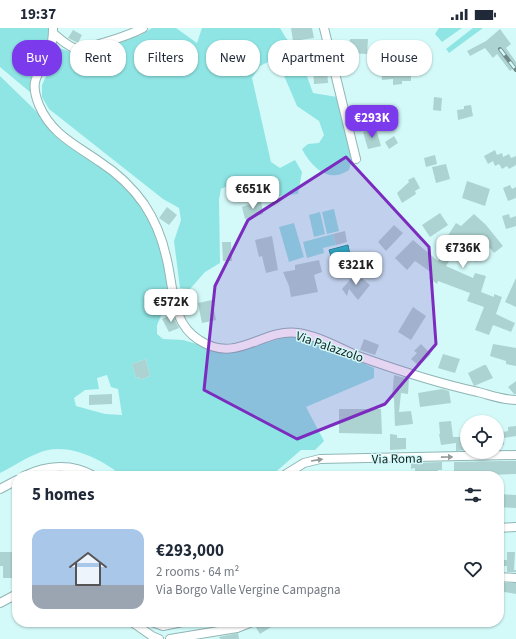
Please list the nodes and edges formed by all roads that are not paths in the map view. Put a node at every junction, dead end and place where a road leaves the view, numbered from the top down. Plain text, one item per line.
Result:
1 (143, 28) edge
2 (324, 28) edge
3 (53, 31) edge
4 (356, 159) dead end
5 (516, 400) edge
6 (516, 455) edge
7 (36, 471) edge
8 (82, 471) edge
9 (291, 471) edge
10 (12, 483) edge
11 (0, 489) edge
12 (516, 527) edge
13 (504, 528) edge
14 (504, 577) edge
15 (516, 578) edge
16 (12, 597) edge
17 (0, 603) edge
18 (139, 627) edge
19 (238, 627) edge
20 (159, 639) edge
21 (170, 639) edge

1 - 3 street
2 - 4 street
3 - 5 street, Via Palazzolo
9 -> 6 street, Via Roma
7 - 8 street
10 - 11 street
12 - 13 street
14 - 15 street
16 - 17 street
18 - 20 street
19 - 21 street

